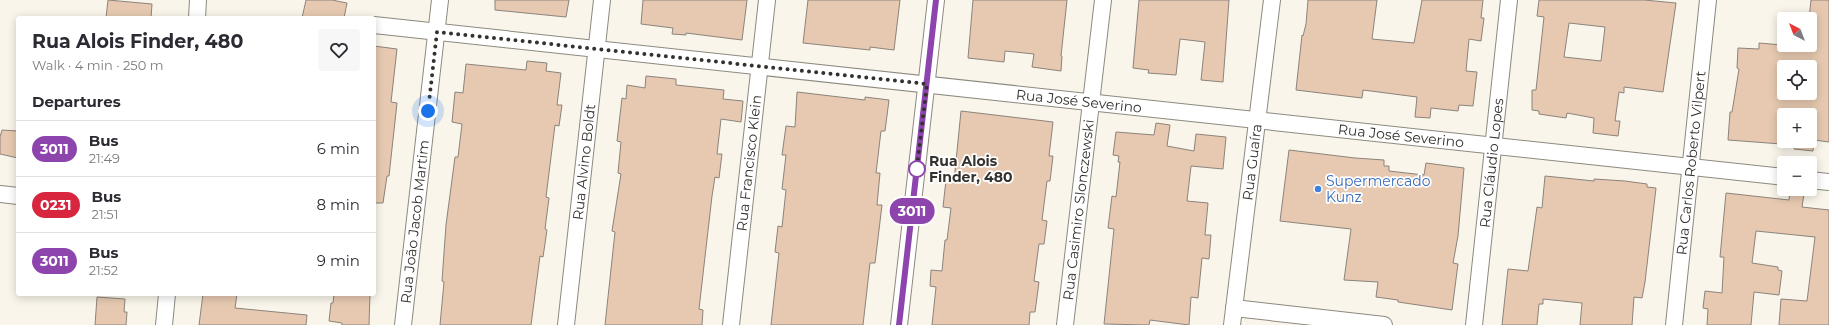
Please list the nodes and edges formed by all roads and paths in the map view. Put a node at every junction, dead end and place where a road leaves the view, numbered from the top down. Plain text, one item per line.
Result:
1 (198, 0) edge
2 (440, 0) edge
3 (602, 0) edge
4 (767, 0) edge
5 (936, 0) edge
6 (1103, 0) edge
7 (1272, 0) edge
8 (1509, 0) edge
9 (1708, 0) edge
10 (196, 16) edge
11 (376, 25) edge
12 (437, 32) junction
13 (597, 49) junction
14 (760, 67) junction
15 (927, 84) junction
16 (1091, 102) junction
17 (1257, 120) junction
18 (1494, 146) junction
19 (1690, 167) junction
20 (1777, 176) edge
21 (1817, 181) edge
22 (1829, 182) edge
23 (0, 194) edge
24 (16, 196) edge
25 (167, 296) edge
26 (1234, 308) junction
27 (164, 325) edge
28 (403, 325) edge
29 (566, 325) edge
30 (731, 325) edge
31 (899, 325) edge
32 (1065, 325) edge
33 (1232, 325) edge
34 (1384, 325) edge
35 (1474, 325) edge
36 (1674, 325) edge

1 - 10 street
2 - 12 street, Rua João Jacob Martim
3 - 13 street, Rua Alvino Boldt
4 - 14 street, Rua Francisco Klein
5 - 15 street
6 - 16 street, Rua Casimiro Slonczewski
7 - 17 street, Rua Guaíra
8 - 18 street, Rua Cláudio Lopes
9 - 19 street, Rua Carlos Roberto Vilpert
11 - 12 street, Rua José Severino
12 - 13 street, Rua José Severino
12 - 28 street, Rua João Jacob Martim
13 - 14 street, Rua José Severino
13 - 29 street, Rua Alvino Boldt
14 - 15 street, Rua José Severino
14 - 30 street, Rua Francisco Klein
15 - 16 street, Rua José Severino
15 - 31 street
16 - 17 street, Rua José Severino
16 - 32 street, Rua Casimiro Slonczewski
17 - 18 street, Rua José Severino
17 - 26 street, Rua Guaíra
18 - 19 street, Rua José Severino
18 - 35 street, Rua Cláudio Lopes
19 - 20 street, Rua José Severino
19 - 36 street, Rua Carlos Roberto Vilpert
21 - 22 street
23 - 24 street
25 - 27 street
26 - 33 street, Rua Guaíra
26 - 34 street

